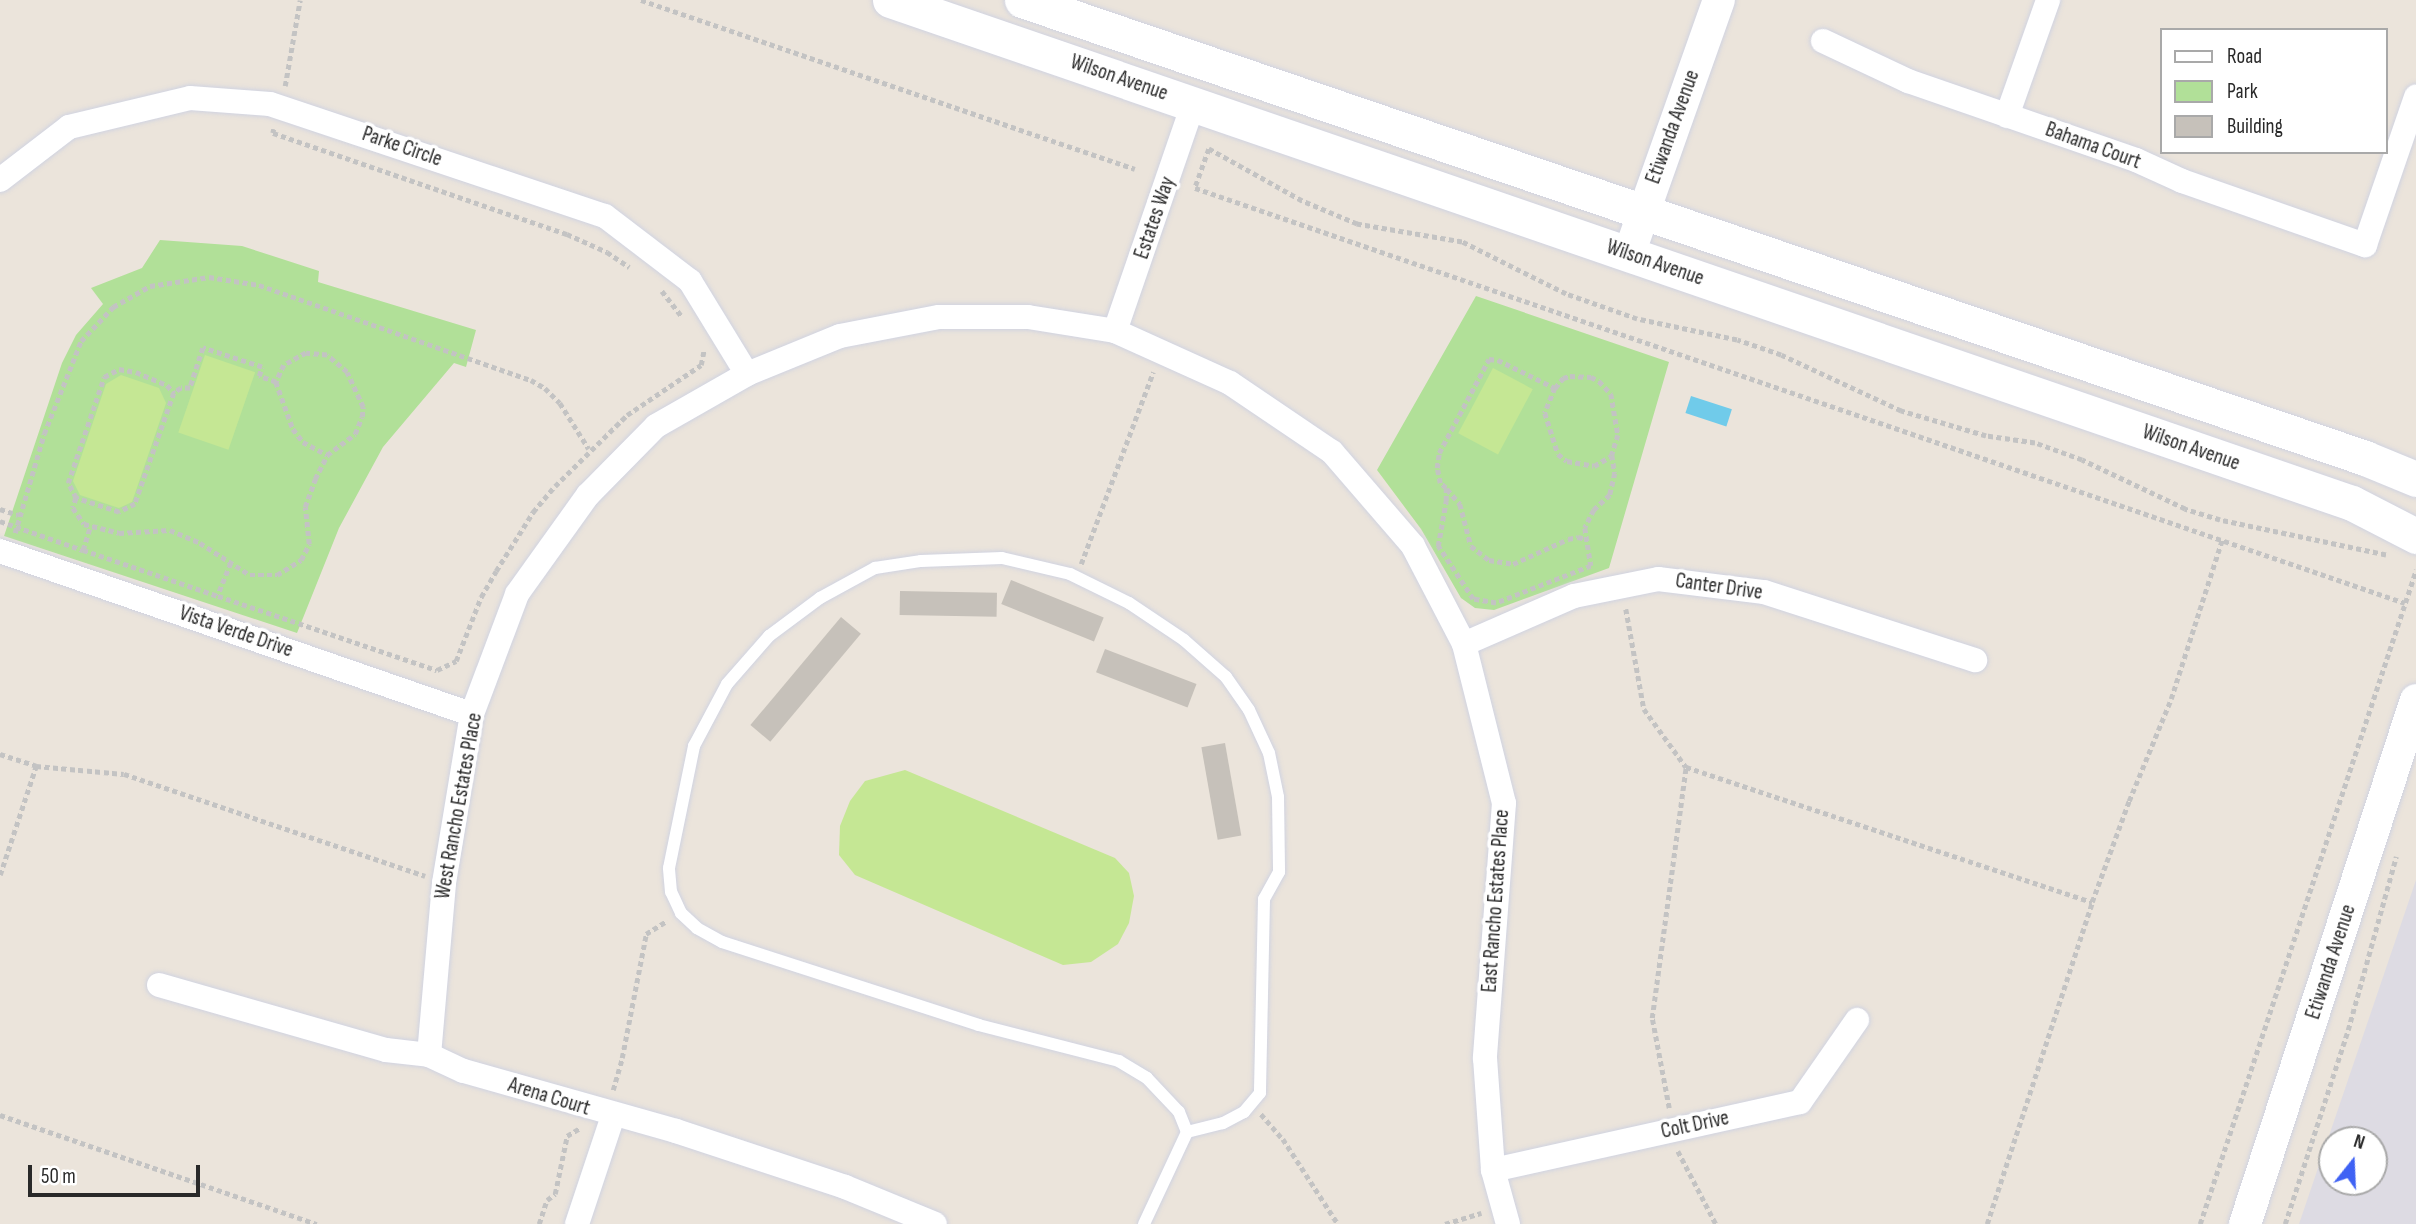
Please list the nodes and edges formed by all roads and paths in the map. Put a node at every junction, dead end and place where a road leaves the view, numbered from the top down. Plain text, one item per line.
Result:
1 (300, 0) edge
2 (641, 0) edge
3 (890, 0) edge
4 (1022, 0) edge
5 (1719, 0) edge
6 (2048, 0) edge
7 (1823, 41) dead end
8 (2416, 97) edge
9 (1193, 104) junction
10 (280, 107) junction
11 (2007, 116) junction
12 (1135, 169) dead end
13 (0, 180) edge
14 (1643, 212) junction
15 (1629, 254) junction
16 (638, 273) dead end
17 (658, 286) dead end
18 (688, 325) dead end
19 (1115, 331) junction
20 (699, 342) dead end
21 (1161, 352) junction
22 (747, 374) junction
23 (276, 382) junction
24 (1555, 388) junction
25 (174, 393) junction
26 (589, 449) junction
27 (327, 454) junction
28 (1612, 455) junction
29 (2416, 479) edge
30 (1446, 488) junction
31 (76, 498) junction
32 (0, 509) edge
33 (0, 521) edge
34 (90, 527) junction
35 (1587, 539) junction
36 (2222, 540) junction
37 (2405, 547) edge
38 (83, 550) junction
39 (0, 551) edge
40 (231, 564) junction
41 (2416, 570) edge
42 (1076, 577) junction
43 (1622, 585) junction
44 (218, 596) junction
45 (2405, 603) junction
46 (1464, 644) junction
47 (1975, 660) dead end
48 (2416, 700) edge
49 (472, 714) junction
50 (0, 754) edge
51 (36, 766) junction
52 (1686, 767) junction
53 (2398, 847) dead end
54 (0, 875) edge
55 (444, 883) junction
56 (2092, 902) junction
57 (681, 913) junction
58 (159, 985) dead end
59 (1857, 1020) dead end
60 (429, 1055) junction
61 (1251, 1103) junction
62 (0, 1115) edge
63 (609, 1115) junction
64 (1673, 1130) junction
65 (1187, 1132) junction
66 (1493, 1170) junction
67 (1506, 1215) edge
68 (317, 1224) edge
69 (539, 1224) edge
70 (577, 1224) edge
71 (935, 1224) edge
72 (1144, 1224) edge
73 (1338, 1224) edge
74 (1445, 1224) edge
75 (1716, 1224) edge
76 (1987, 1224) edge
77 (2200, 1224) edge
78 (2245, 1224) edge
79 (2285, 1224) edge

1 - 10 path
2 - 12 path
3 - 9 main road, Wilson Avenue
4 - 14 main road, Wilson Avenue
5 - 14 street, Etiwanda Avenue
6 - 11 street
7 - 11 street, Bahama Court
8 - 11 street, Bahama Court
9 - 15 main road, Wilson Avenue
9 - 19 street, Estates Way
10 - 13 street, Parke Circle
10 - 16 path
10 - 22 street, Parke Circle
14 - 15 street, Etiwanda Avenue
14 - 29 main road, Wilson Avenue
15 - 37 main road, Wilson Avenue
17 - 18 path
19 - 21 street, East Rancho Estates Place
19 - 22 street, West Rancho Estates Place
20 - 26 path
21 - 42 path
21 - 46 street, East Rancho Estates Place
22 - 49 street, West Rancho Estates Place
23 - 25 path
23 - 27 path
23 - 27 path
24 - 28 path
24 - 28 path
24 - 30 path
25 - 31 path
25 - 31 path
26 - 32 path
26 - 44 path
27 - 40 path
28 - 35 path
30 - 35 path
30 - 35 path
31 - 34 path
33 - 38 path
34 - 38 path
34 - 40 path
36 - 37 path
36 - 45 path
36 - 56 path
38 - 44 path
39 - 49 street, Vista Verde Drive
40 - 44 path
41 - 45 path
42 - 57 lane
42 - 61 lane
43 - 46 street, Canter Drive
43 - 47 street, Canter Drive
43 - 52 path
45 - 77 path
46 - 66 street, East Rancho Estates Place
48 - 78 street, Etiwanda Avenue
49 - 55 street, West Rancho Estates Place
50 - 51 path
51 - 54 path
51 - 55 path
52 - 56 path
52 - 64 path
53 - 79 path
55 - 60 street, West Rancho Estates Place
56 - 76 path
57 - 63 path
57 - 65 lane
58 - 60 street, Arena Court
59 - 64 street, Colt Drive
60 - 63 street, Arena Court
61 - 65 lane
61 - 73 path
62 - 68 path
63 - 69 path
63 - 70 street
63 - 71 street, Arena Court
64 - 66 street, Colt Drive
64 - 75 path
65 - 72 lane
66 - 67 street, East Rancho Estates Place
67 - 74 path

